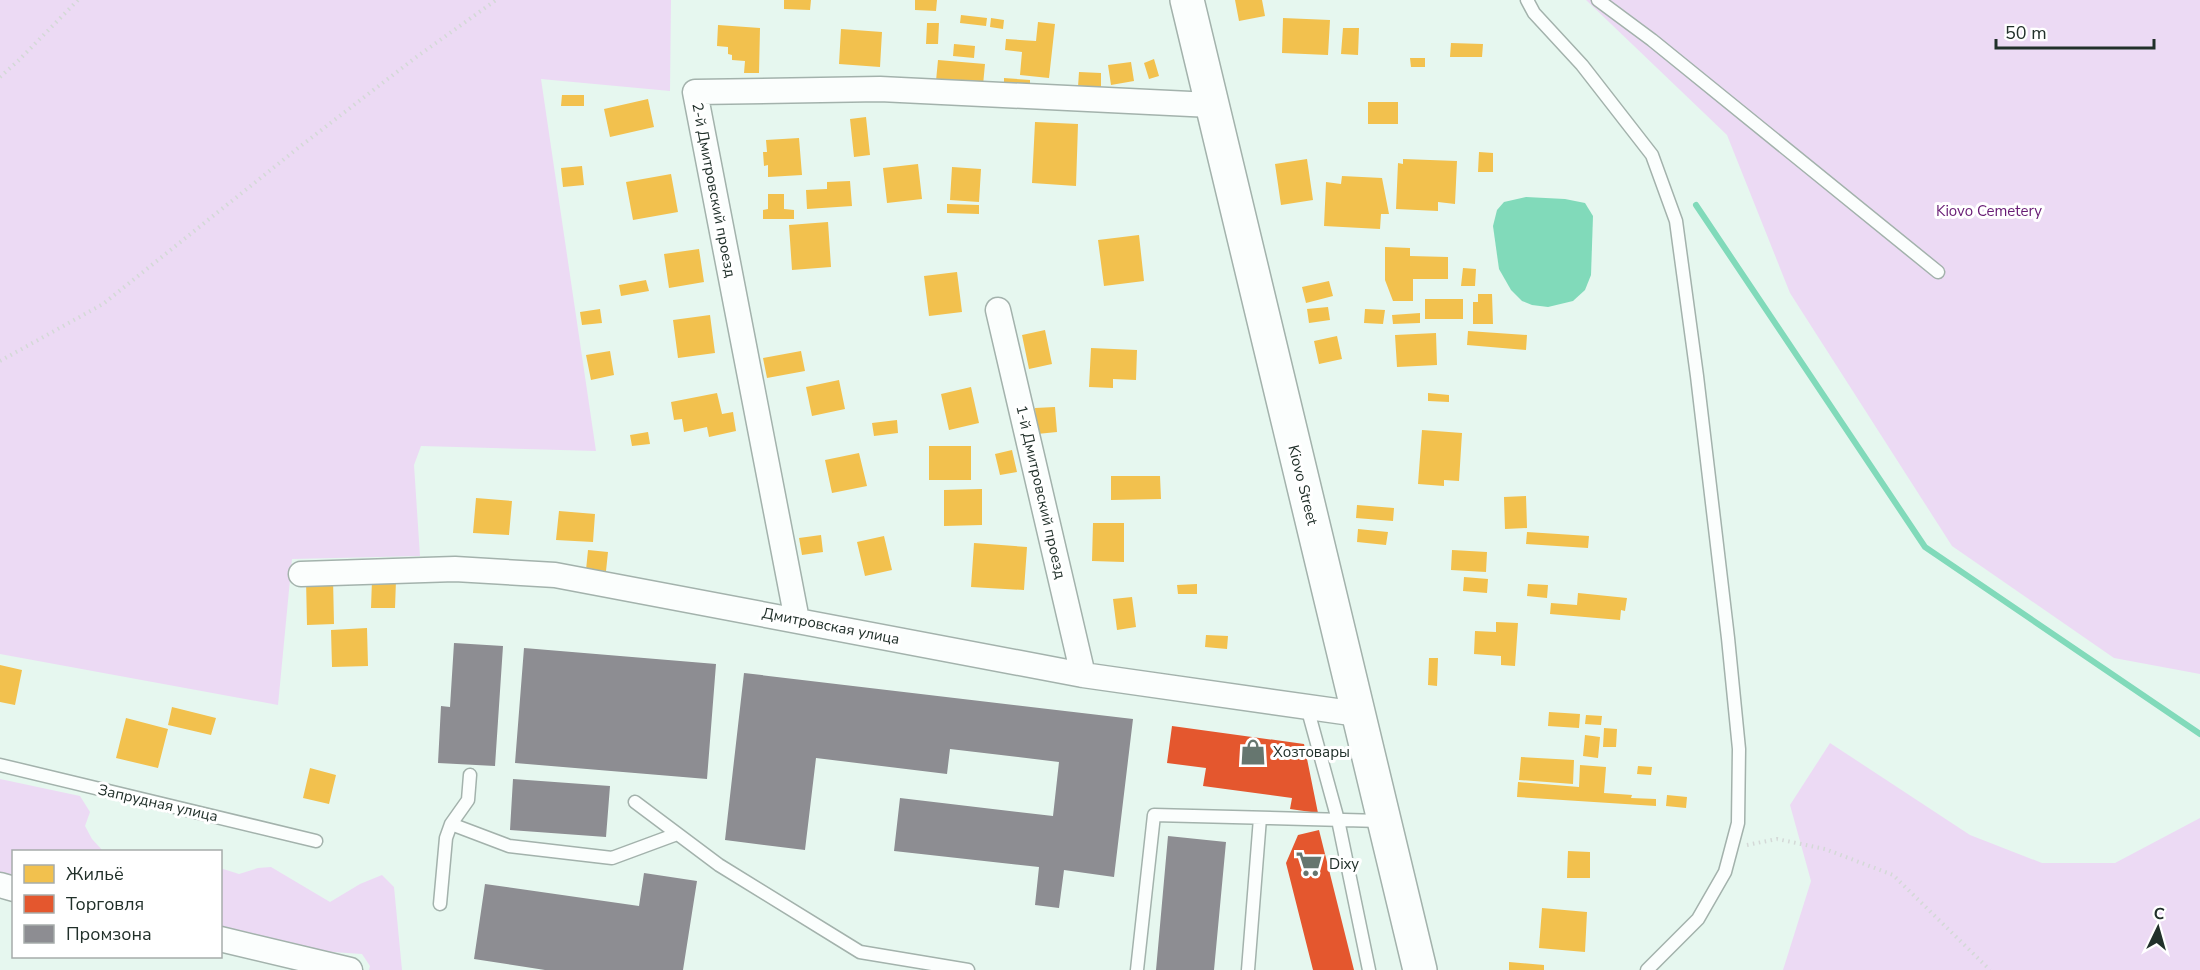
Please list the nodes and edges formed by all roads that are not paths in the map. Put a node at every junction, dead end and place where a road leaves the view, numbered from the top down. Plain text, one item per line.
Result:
1 (1187, 0) edge
2 (1527, 0) edge
3 (1598, 0) edge
4 (1211, 105) junction
5 (1938, 272) dead end
6 (998, 309) dead end
7 (301, 574) dead end
8 (797, 620) junction
9 (1083, 675) junction
10 (1307, 707) junction
11 (1358, 714) junction
12 (0, 765) edge
13 (470, 775) dead end
14 (635, 802) dead end
15 (1260, 818) junction
16 (1338, 820) junction
17 (1384, 822) junction
18 (451, 824) junction
19 (677, 834) junction
20 (316, 841) dead end
21 (440, 904) dead end
22 (222, 939) edge
23 (350, 970) edge
24 (968, 970) edge
25 (1137, 970) edge
26 (1248, 970) edge
27 (1369, 970) edge
28 (1420, 970) edge
29 (1647, 970) edge

1 - 4 main road, Kiovo Street
2 - 29 lane
3 - 5 lane
4 - 8 street, 2-й Дмитровский проезд
4 - 11 main road, Kiovo Street
6 - 9 street, 1-й Дмитровский проезд
7 - 8 street, Дмитровская улица
8 - 9 street, Дмитровская улица
9 - 10 street, Дмитровская улица
10 - 11 street, Дмитровская улица
10 - 16 lane
11 - 17 main road, Kiovo Street
12 - 20 lane, Запрудная улица
13 - 18 lane
14 - 19 lane
15 - 16 lane
15 - 25 lane
15 - 26 lane
16 - 17 lane
16 - 27 lane
17 - 28 main road, Kiovo Street
18 - 19 lane
18 - 21 lane
19 - 24 lane
22 - 23 street

